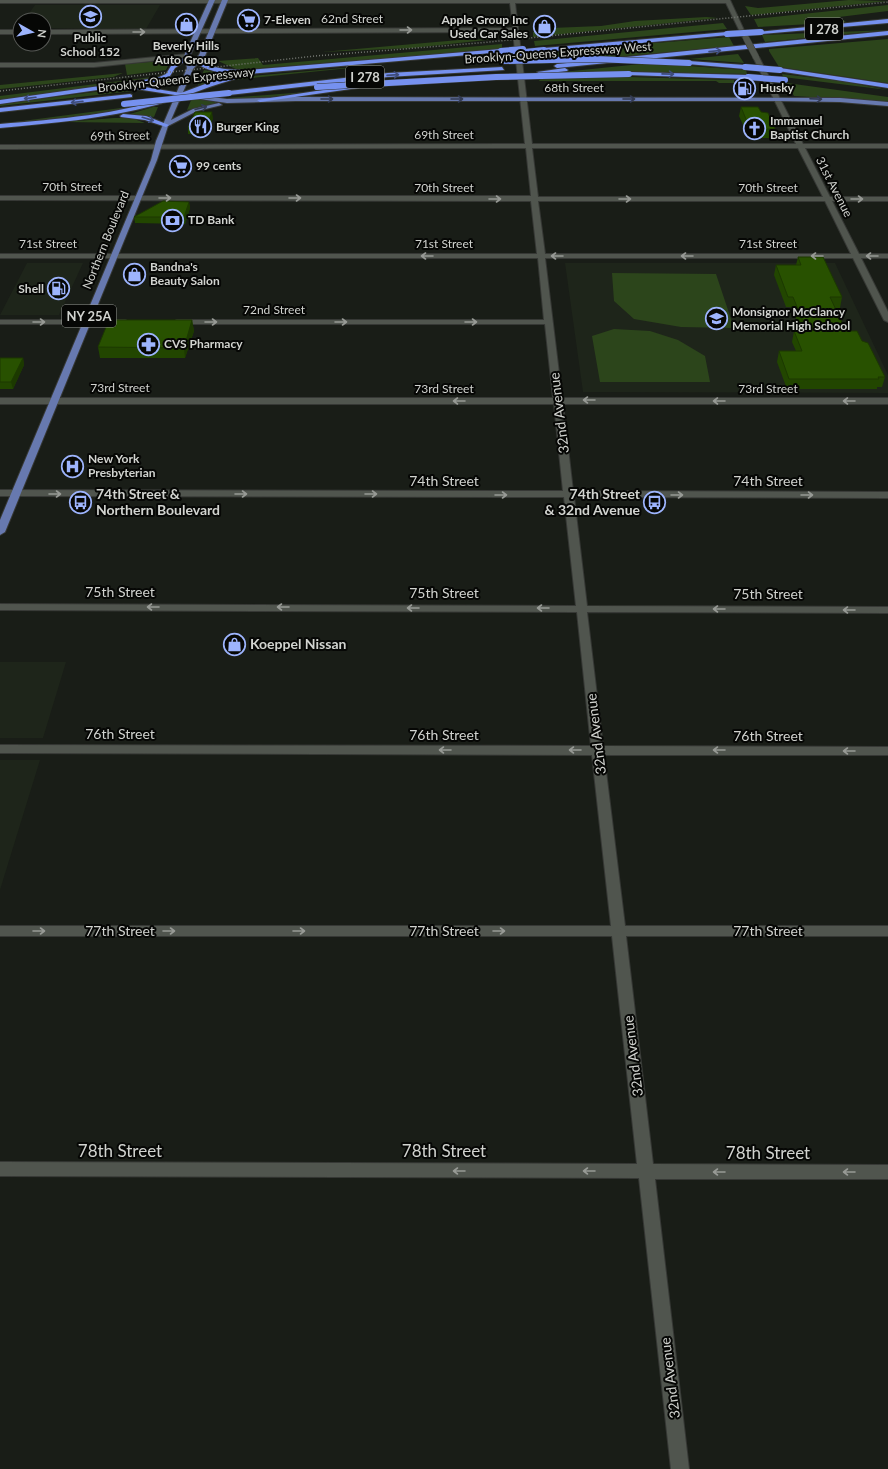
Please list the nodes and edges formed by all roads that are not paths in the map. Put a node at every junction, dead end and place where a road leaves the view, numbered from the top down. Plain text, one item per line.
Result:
1 (512, 0) edge
2 (727, 0) edge
3 (0, 1) edge
4 (212, 1) edge
5 (225, 1) edge
6 (888, 20) edge
7 (888, 27) edge
8 (515, 30) junction
9 (199, 31) junction
10 (213, 31) junction
11 (0, 32) edge
12 (12, 32) edge
13 (52, 32) edge
14 (761, 32) junction
15 (888, 33) edge
16 (888, 38) edge
17 (772, 45) junction
18 (502, 56) junction
19 (187, 57) junction
20 (662, 57) junction
21 (197, 61) junction
22 (495, 62) dead end
23 (438, 65) dead end
24 (0, 66) edge
25 (324, 66) junction
26 (401, 66) dead end
27 (533, 67) dead end
28 (190, 68) junction
29 (526, 68) dead end
30 (378, 69) dead end
31 (354, 72) junction
32 (503, 72) junction
33 (308, 77) dead end
34 (462, 79) junction
35 (793, 80) dead end
36 (827, 84) dead end
37 (230, 85) dead end
38 (888, 86) edge
39 (110, 88) junction
40 (229, 93) junction
41 (888, 93) edge
42 (179, 94) junction
43 (523, 99) junction
44 (777, 99) junction
45 (260, 100) junction
46 (0, 102) edge
47 (888, 104) edge
48 (108, 106) dead end
49 (0, 110) edge
50 (26, 115) dead end
51 (0, 117) edge
52 (60, 120) junction
53 (166, 125) junction
54 (0, 126) edge
55 (158, 146) junction
56 (529, 146) junction
57 (801, 146) junction
58 (888, 146) edge
59 (0, 147) edge
60 (0, 198) edge
61 (137, 198) junction
62 (534, 199) junction
63 (827, 199) junction
64 (888, 199) edge
65 (0, 256) edge
66 (114, 256) junction
67 (541, 256) junction
68 (856, 256) junction
69 (888, 256) edge
70 (888, 320) edge
71 (0, 322) edge
72 (86, 322) junction
73 (134, 322) edge
74 (164, 322) edge
75 (549, 322) junction
76 (0, 400) edge
77 (55, 400) junction
78 (558, 401) junction
79 (888, 401) edge
80 (0, 494) edge
81 (16, 494) junction
82 (568, 495) junction
83 (888, 495) edge
84 (0, 532) edge
85 (0, 607) edge
86 (582, 608) junction
87 (888, 610) edge
88 (0, 749) edge
89 (598, 750) junction
90 (888, 751) edge
91 (0, 931) edge
92 (618, 931) junction
93 (888, 931) edge
94 (0, 1169) edge
95 (646, 1171) junction
96 (888, 1172) edge
97 (680, 1469) edge

1 - 2 street
1 - 5 street
1 - 8 street, 32nd Avenue
2 - 44 street, 31st Avenue, bridge
3 - 4 street
4 - 5 street
4 - 9 main road
5 - 10 main road, Northern Boulevard
6 - 14 highway
7 - 14 highway, Brooklyn-Queens Expressway West / I 278
10 -> 8 street, 62nd Street
8 - 43 street, 32nd Avenue
9 - 10 street, 62nd Street
13 -> 9 street, 62nd Street
9 - 19 main road
10 - 21 main road, Northern Boulevard
11 - 12 street
14 - 18 highway, Brooklyn-Queens Expressway West / I 278, bridge
15 - 17 highway, Brooklyn-Queens Expressway West / I 278
16 - 17 highway
20 -> 17 highway, Brooklyn-Queens Expressway West / I 278
18 - 22 highway
18 - 25 highway
18 - 26 highway, Brooklyn-Queens Expressway West / I 278
18 - 38 highway, bridge
19 - 24 street
19 - 28 main road
19 - 39 highway
20 - 27 highway, Brooklyn-Queens Expressway West / I 278
20 - 32 highway, bridge
21 - 25 highway
21 - 28 main road, Northern Boulevard
23 - 31 highway
25 - 42 highway
28 - 42 main road, Northern Boulevard
29 - 32 highway, Brooklyn-Queens Expressway West / I 278
30 - 31 highway, I 278
31 - 33 highway, I 278
32 - 34 highway
40 -> 32 highway, Brooklyn-Queens Expressway West / I 278
34 -> 35 highway, bridge
34 - 40 highway, bridge
34 - 45 highway
36 - 41 highway
37 -> 49 highway, Brooklyn-Queens Expressway
39 - 42 highway
39 -> 46 highway
40 - 48 highway, Brooklyn-Queens Expressway / I 278, bridge
42 - 45 main road
42 - 52 highway
42 - 53 main road, Northern Boulevard
43 -> 44 main road, 68th Street
45 -> 43 main road, 68th Street
43 - 56 street, 32nd Avenue
44 -> 47 main road, 68th Street
44 - 57 street, 31st Avenue
53 -> 45 main road
50 - 51 highway
52 -> 53 highway
52 - 54 highway
53 - 55 main road, Northern Boulevard
55 - 56 street, 69th Street
55 - 59 street, 69th Street
55 - 61 main road, Northern Boulevard / NY 25A
56 - 57 street, 69th Street
56 - 62 street, 32nd Avenue
57 - 58 street, 69th Street
57 - 63 street, 31st Avenue
60 - 61 street, 70th Street
61 -> 62 street, 70th Street
61 - 66 main road, Northern Boulevard / NY 25A
62 -> 63 street, 70th Street
62 - 67 street, 32nd Avenue
63 -> 64 street, 70th Street
63 - 68 street, 31st Avenue
65 - 66 street, 71st Street
67 -> 66 street, 71st Street
66 - 72 main road, Northern Boulevard / NY 25A
68 -> 67 street, 71st Street
67 - 75 street, 32nd Avenue
69 -> 68 street, 71st Street
68 - 70 street, 31st Avenue
71 -> 72 street
72 - 73 street
72 - 77 main road, Northern Boulevard / NY 25A
74 -> 75 street, 72nd Street
75 - 78 street, 32nd Avenue
76 - 77 street, 73rd Street
78 -> 77 street, 73rd Street
77 - 81 main road, Northern Boulevard / NY 25A
79 -> 78 street, 73rd Street
78 - 82 street, 32nd Avenue
80 - 81 street, 74th Street
81 -> 82 street, 74th Street
81 - 84 main road, Northern Boulevard / NY 25A
82 -> 83 street, 74th Street
82 - 86 street, 32nd Avenue
86 -> 85 street, 75th Street
87 -> 86 street, 75th Street
86 - 89 street, 32nd Avenue
89 -> 88 street, 76th Street
90 -> 89 street, 76th Street
89 - 92 street, 32nd Avenue
91 -> 92 street, 77th Street
92 - 93 street, 77th Street
92 - 95 street, 32nd Avenue
95 -> 94 street, 78th Street
96 -> 95 street, 78th Street
95 - 97 street, 32nd Avenue

